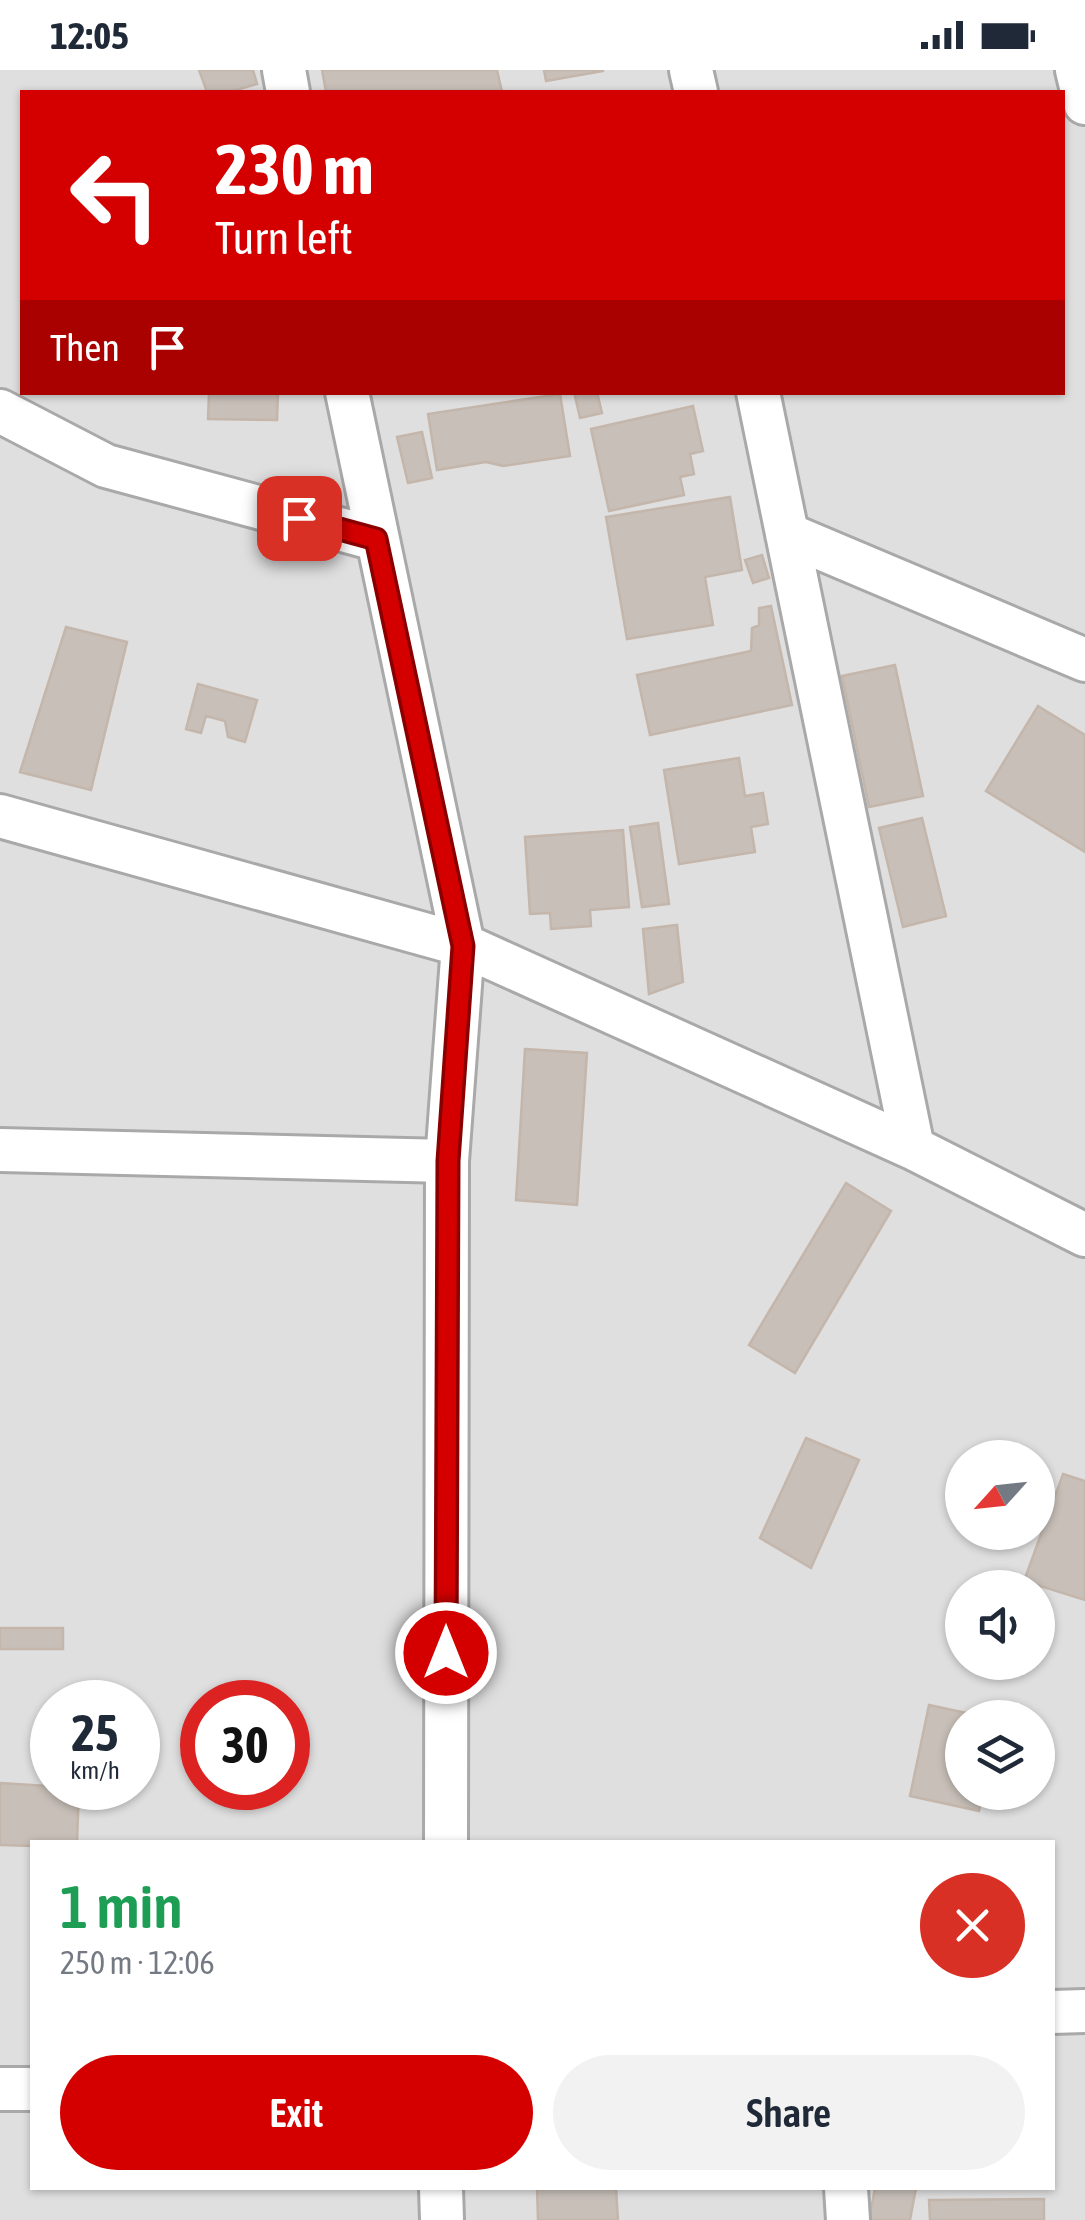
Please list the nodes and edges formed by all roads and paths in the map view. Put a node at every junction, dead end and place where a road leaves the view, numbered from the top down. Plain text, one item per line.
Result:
1 (1077, 70) edge
2 (1085, 103) edge
3 (348, 395) edge
4 (759, 395) edge
5 (0, 412) edge
6 (787, 534) junction
7 (376, 539) junction
8 (1085, 660) edge
9 (0, 816) edge
10 (463, 946) junction
11 (913, 1148) junction
12 (0, 1150) edge
13 (448, 1161) junction
14 (1085, 1236) edge
15 (446, 1840) edge
16 (1085, 2011) edge
17 (1055, 2012) edge
18 (0, 2089) edge
19 (30, 2089) edge
20 (440, 2190) edge
21 (846, 2190) edge
22 (442, 2220) edge
23 (848, 2220) edge

1 - 2 street
3 - 7 street
4 - 6 street
5 - 7 street
6 - 8 street
6 - 11 street
7 - 10 street
9 - 10 street
10 - 11 street
10 - 13 street
11 - 14 street
12 - 13 street
13 - 15 street
16 - 17 street
18 - 19 street
20 - 22 street
21 - 23 street

